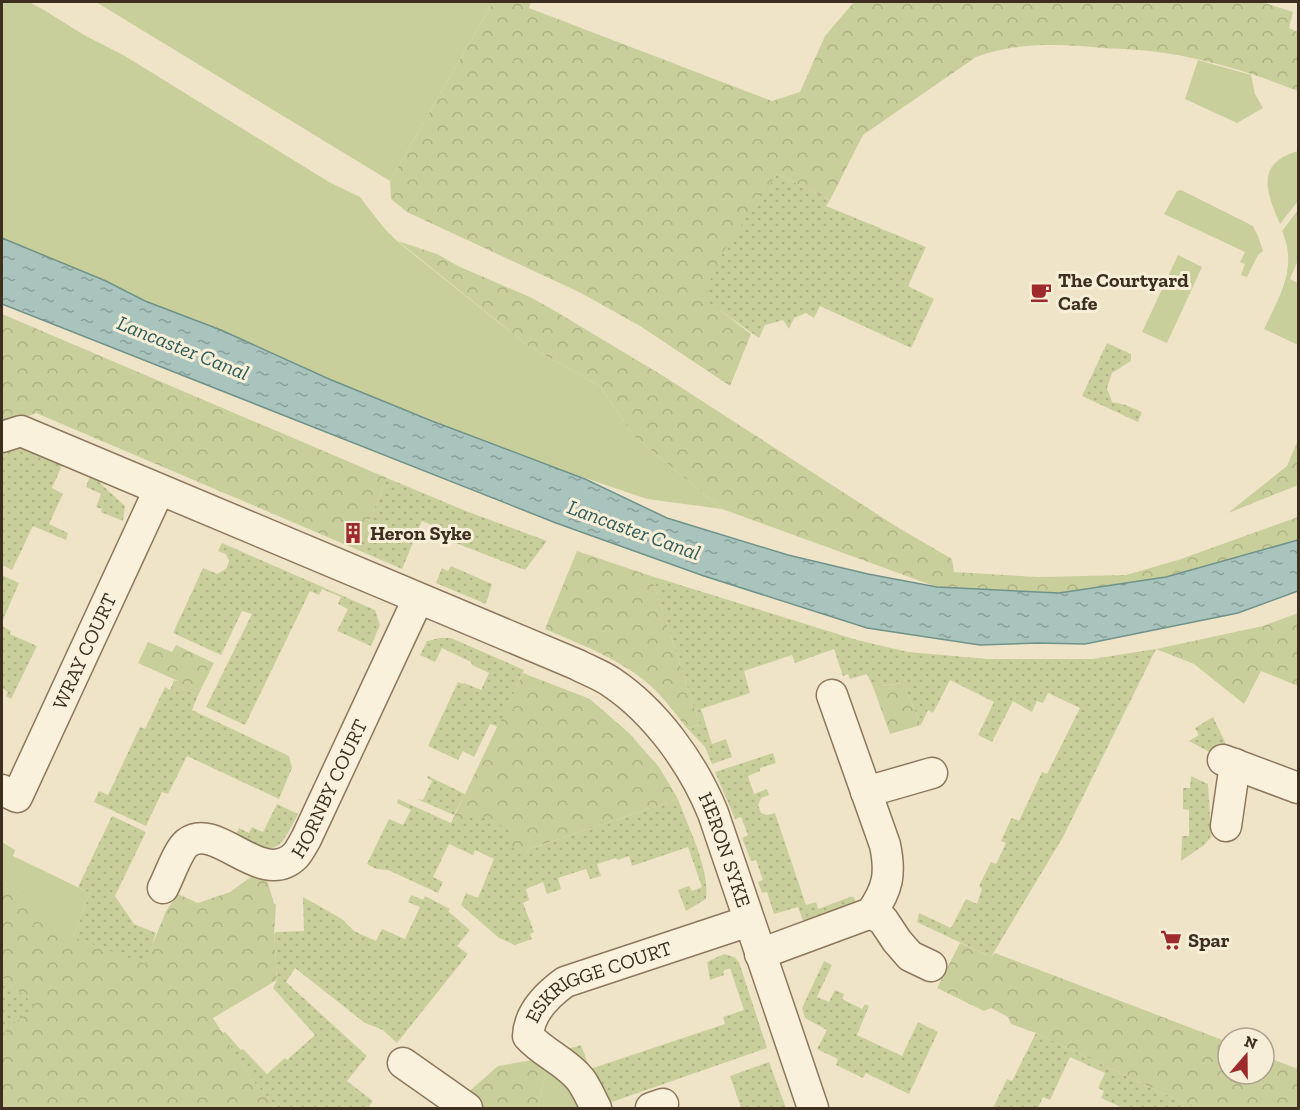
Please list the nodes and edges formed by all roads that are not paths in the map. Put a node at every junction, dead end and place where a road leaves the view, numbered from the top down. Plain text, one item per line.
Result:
1 (11, 434) edge
2 (159, 490) junction
3 (418, 599) junction
4 (832, 695) dead end
5 (932, 772) dead end
6 (1299, 788) edge
7 (2, 790) edge
8 (866, 792) junction
9 (1226, 826) dead end
10 (163, 888) dead end
11 (871, 913) junction
12 (749, 921) junction
13 (760, 954) junction
14 (931, 966) dead end
15 (403, 1063) dead end
16 (467, 1108) edge
17 (596, 1108) edge
18 (813, 1108) edge

1 - 2 street, HERON SYKE
2 - 3 street, HERON SYKE
2 - 7 street, WRAY COURT
3 - 10 street, HORNBY COURT
3 - 12 street, HERON SYKE
4 - 8 street
5 - 8 street
6 - 9 street
8 - 11 street
11 - 13 street
11 - 14 street
12 - 13 street, HERON SYKE
12 - 17 street, ESKRIGGE COURT
13 - 18 street, HERON SYKE
15 - 16 street

